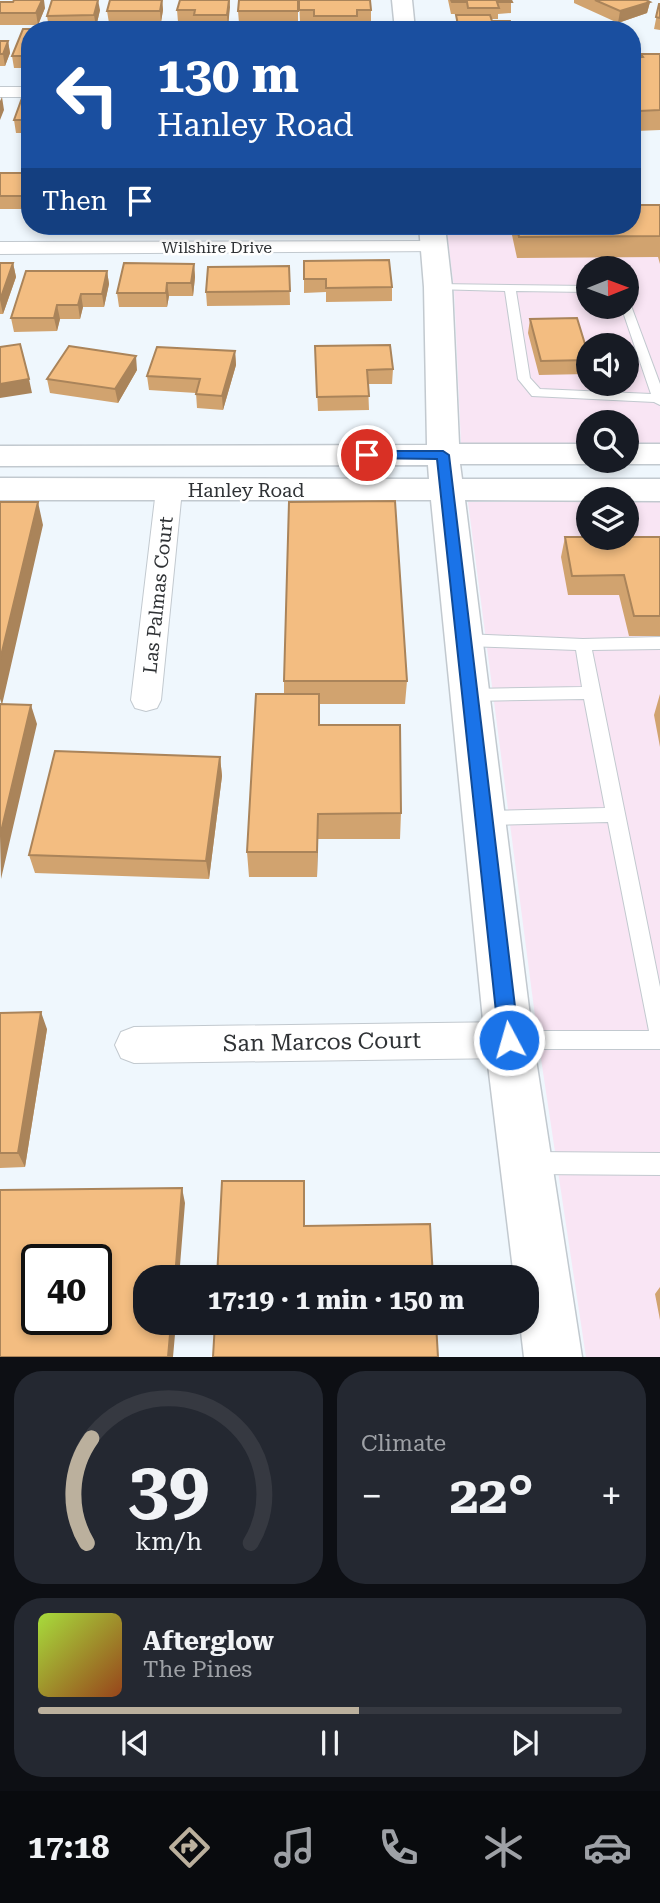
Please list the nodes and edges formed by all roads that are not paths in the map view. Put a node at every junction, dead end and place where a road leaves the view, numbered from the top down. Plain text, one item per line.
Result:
1 (402, 0) edge
2 (404, 21) edge
3 (0, 92) edge
4 (21, 92) edge
5 (433, 237) edge
6 (0, 248) edge
7 (438, 287) junction
8 (510, 288) junction
9 (576, 289) edge
10 (631, 319) edge
11 (659, 400) edge
12 (576, 454) edge
13 (639, 454) edge
14 (660, 454) edge
15 (443, 455) junction
16 (0, 456) edge
17 (0, 489) edge
18 (169, 490) junction
19 (447, 490) junction
20 (660, 490) edge
21 (465, 640) junction
22 (660, 643) edge
23 (583, 645) junction
24 (591, 693) junction
25 (471, 695) junction
26 (146, 700) dead end
27 (615, 815) junction
28 (485, 818) junction
29 (660, 1034) edge
30 (509, 1040) junction
31 (660, 1040) edge
32 (134, 1045) dead end
33 (526, 1163) junction
34 (660, 1164) edge
35 (553, 1357) edge

1 - 2 street
3 - 4 street
5 - 6 street, Wilshire Drive
5 - 7 street
7 - 8 lane
7 - 15 street
8 - 9 lane
8 - 11 lane
10 - 11 lane
12 - 15 street, Hanley Road
13 - 14 street
15 - 16 street, Hanley Road
15 - 19 street
17 - 18 street, Hanley Road
18 - 19 street, Hanley Road
18 - 26 street, Las Palmas Court
19 - 20 street, Hanley Road
19 - 21 street
21 - 23 lane
21 - 25 street
22 - 23 lane
23 - 24 lane
24 - 25 lane
24 - 27 lane
25 - 28 street
27 - 28 lane
27 - 29 lane
28 - 30 street
30 - 31 lane
30 - 32 street, San Marcos Court
30 - 33 street
33 - 34 lane
33 - 35 street

